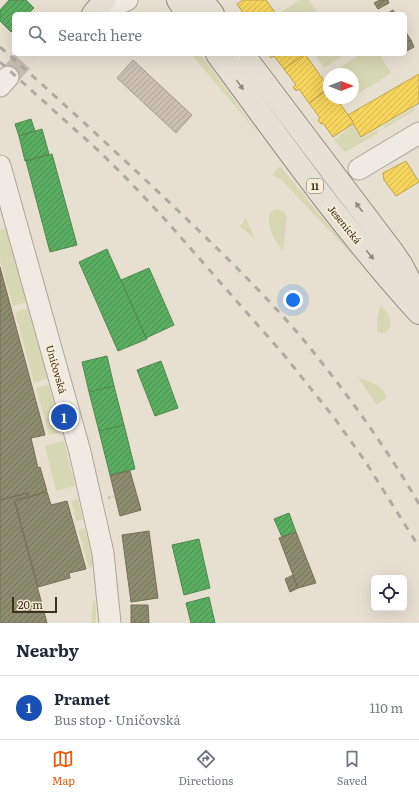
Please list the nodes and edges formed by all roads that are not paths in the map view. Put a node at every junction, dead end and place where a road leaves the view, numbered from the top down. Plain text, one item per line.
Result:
1 (105, 0) edge
2 (127, 0) edge
3 (178, 0) edge
4 (202, 0) edge
5 (221, 0) edge
6 (96, 12) edge
7 (99, 12) edge
8 (186, 12) edge
9 (211, 12) edge
10 (225, 12) edge
11 (218, 56) edge
12 (245, 56) edge
13 (419, 133) edge
14 (0, 166) edge
15 (359, 170) dead end
16 (419, 298) edge
17 (419, 312) edge
18 (110, 623) edge

1 - 6 main road
2 - 7 street
3 - 8 main road
4 - 9 main road
5 - 10 main road
11 -> 17 main road, Jesenická / 11
16 -> 12 main road, Jesenická / 11
13 - 15 street
14 - 18 street, Uničovská

